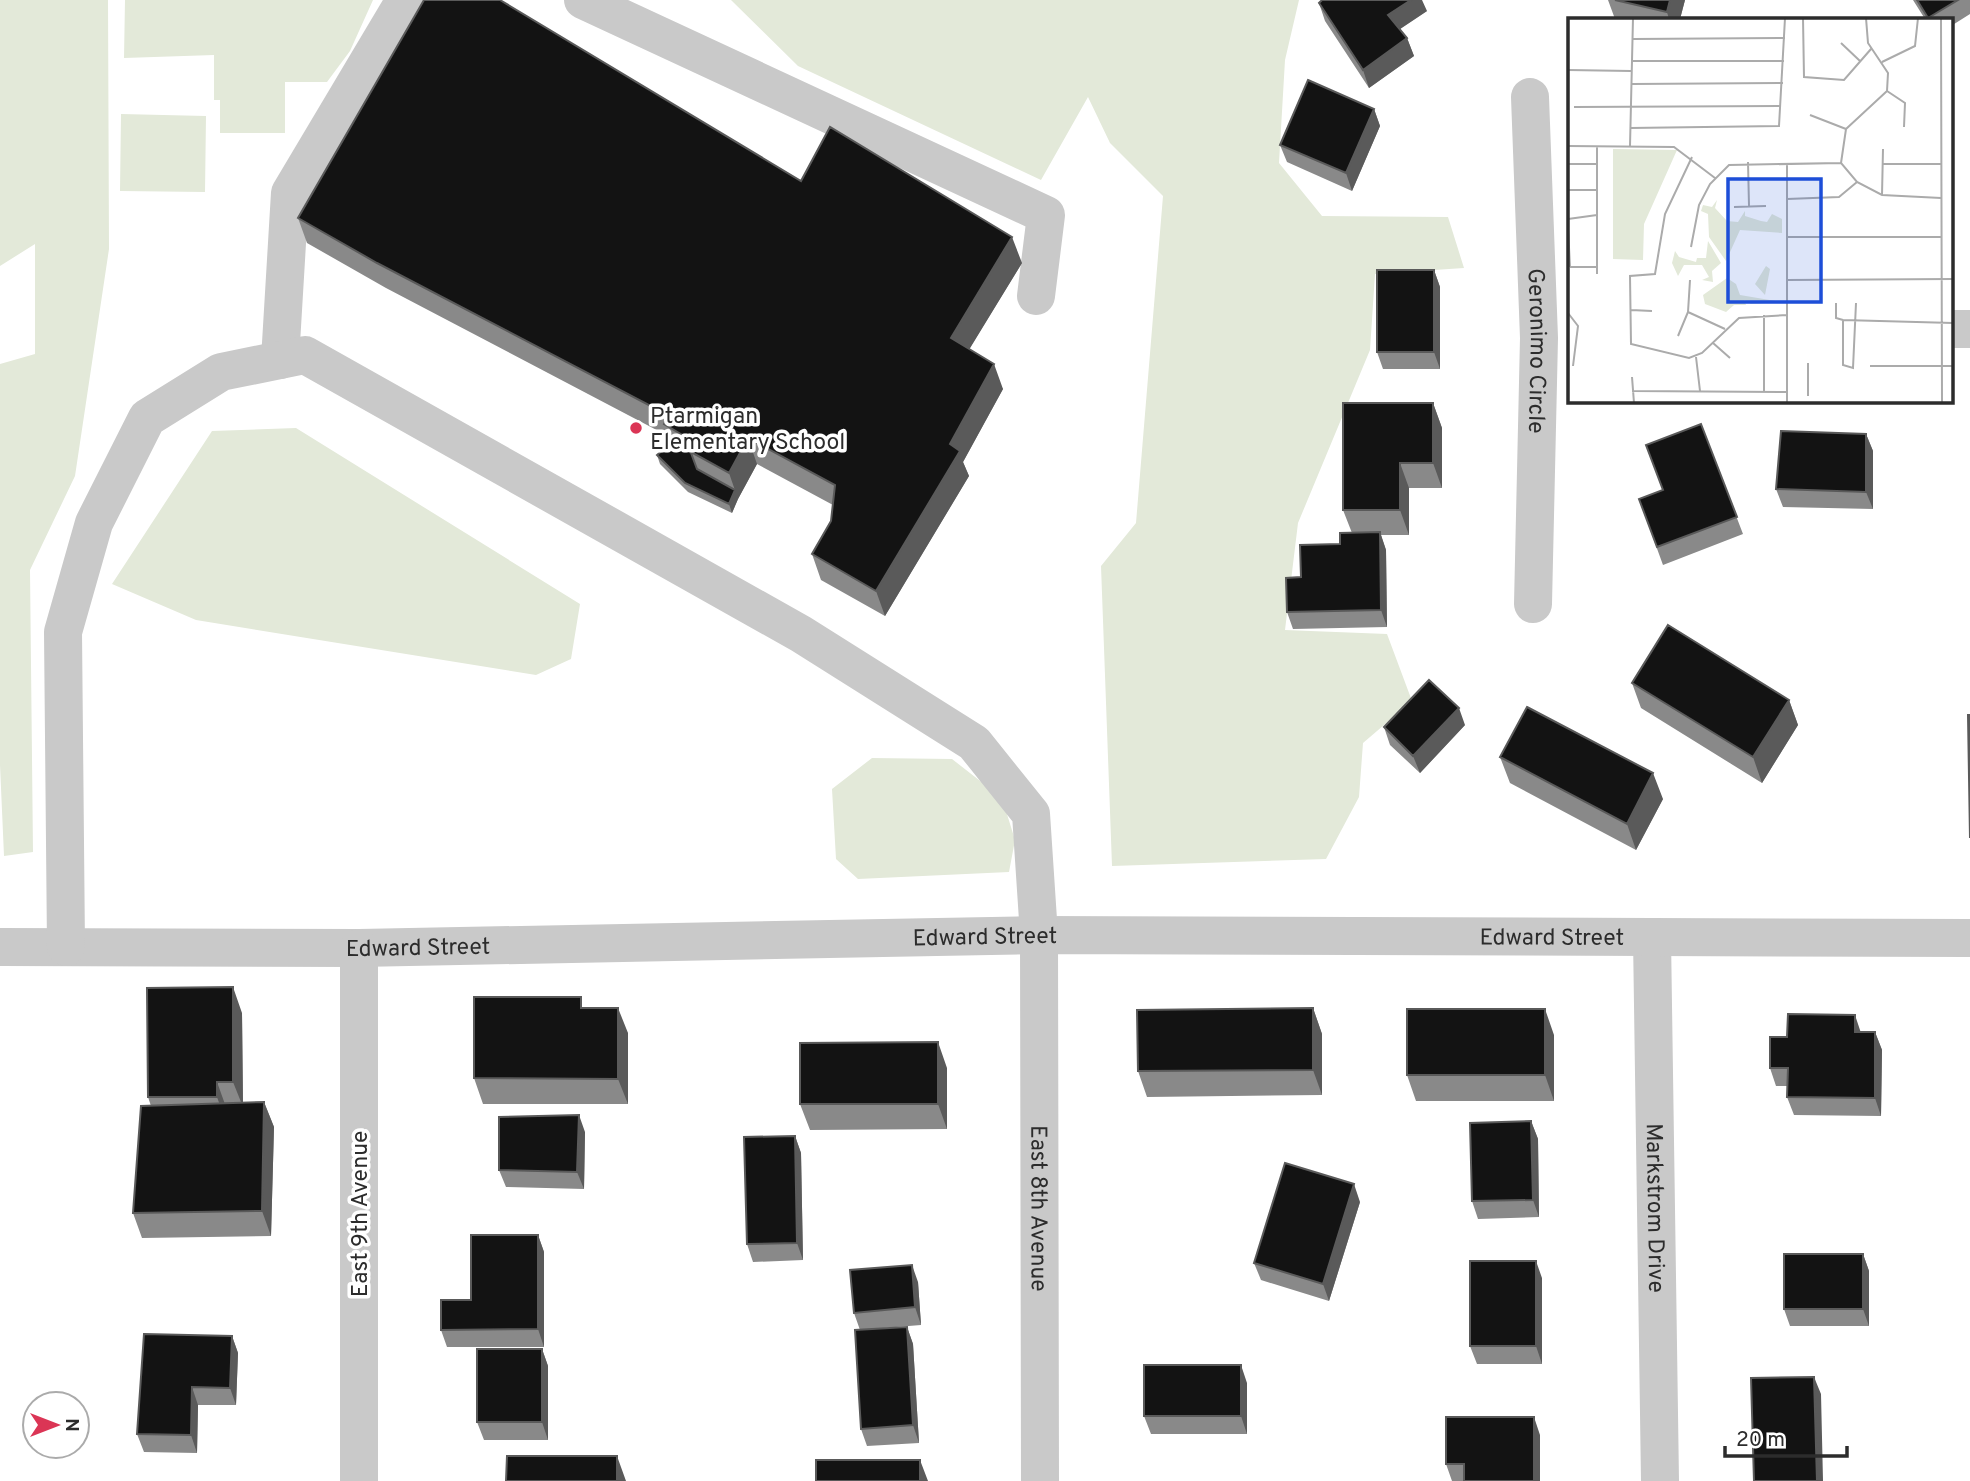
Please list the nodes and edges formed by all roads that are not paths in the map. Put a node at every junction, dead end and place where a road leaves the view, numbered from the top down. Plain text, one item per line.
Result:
1 (405, 0) edge
2 (583, 0) edge
3 (1530, 97) dead end
4 (1036, 296) dead end
5 (1952, 329) edge
6 (1970, 329) edge
7 (1554, 338) edge
8 (280, 360) junction
9 (1533, 604) dead end
10 (1039, 934) junction
11 (1652, 937) junction
12 (1970, 939) edge
13 (0, 947) edge
14 (66, 947) junction
15 (359, 948) junction
16 (359, 1481) edge
17 (1040, 1481) edge
18 (1660, 1481) edge

1 - 8 street
2 - 4 street
3 - 7 street, Geronimo Circle
5 - 6 street
7 - 9 street, Geronimo Circle
8 - 10 street, East 8th Avenue
8 - 14 street, East 8th Avenue
10 - 11 street, Edward Street
10 - 15 street, Edward Street
10 - 17 street, East 8th Avenue
11 - 12 street, Edward Street
11 - 18 street, Markstrom Drive
13 - 14 street, Edward Street
14 - 15 street, Edward Street
15 - 16 street, East 9th Avenue

